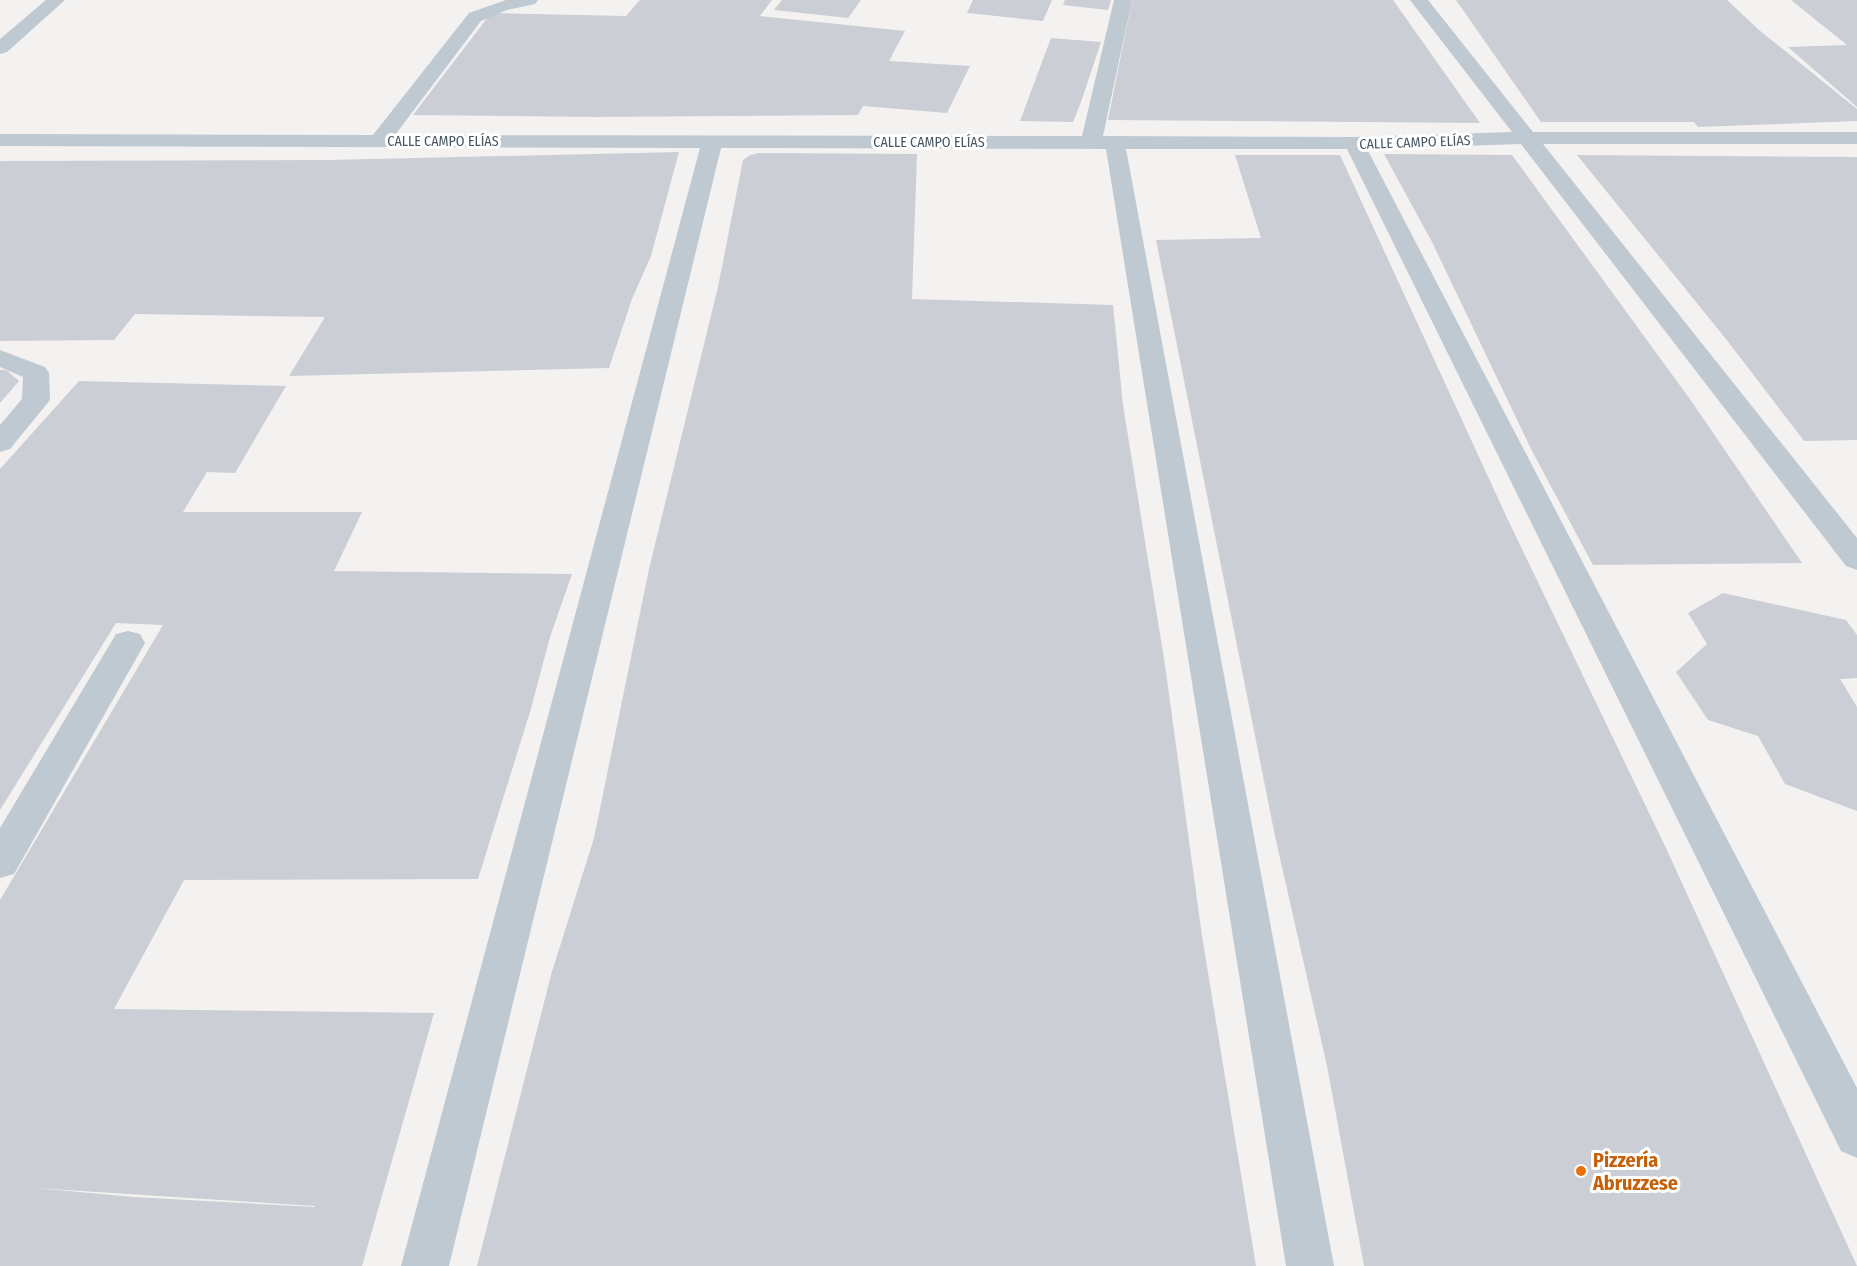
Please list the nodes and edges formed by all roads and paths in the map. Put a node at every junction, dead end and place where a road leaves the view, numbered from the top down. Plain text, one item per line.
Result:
1 (56, 0) edge
2 (529, 0) edge
3 (1123, 0) edge
4 (1419, 0) edge
5 (0, 48) edge
6 (1529, 138) junction
7 (1857, 138) edge
8 (0, 140) edge
9 (379, 141) junction
10 (712, 142) junction
11 (1103, 142) junction
12 (1354, 143) junction
13 (0, 358) edge
14 (0, 443) edge
15 (1857, 559) edge
16 (128, 643) dead end
17 (0, 862) edge
18 (1857, 1135) edge
19 (425, 1266) edge
20 (1310, 1266) edge

1 - 5 street
2 - 9 street
3 - 11 street
4 - 6 street
6 - 7 street, CALLE CAMPO ELÍAS
6 - 12 street, CALLE CAMPO ELÍAS
6 - 15 street
8 - 9 street, CALLE CAMPO ELÍAS
9 - 10 street, CALLE CAMPO ELÍAS
10 - 11 street, CALLE CAMPO ELÍAS
10 - 19 street
11 - 12 street, CALLE CAMPO ELÍAS
11 - 20 street
12 - 18 street
13 - 14 street
16 - 17 street

